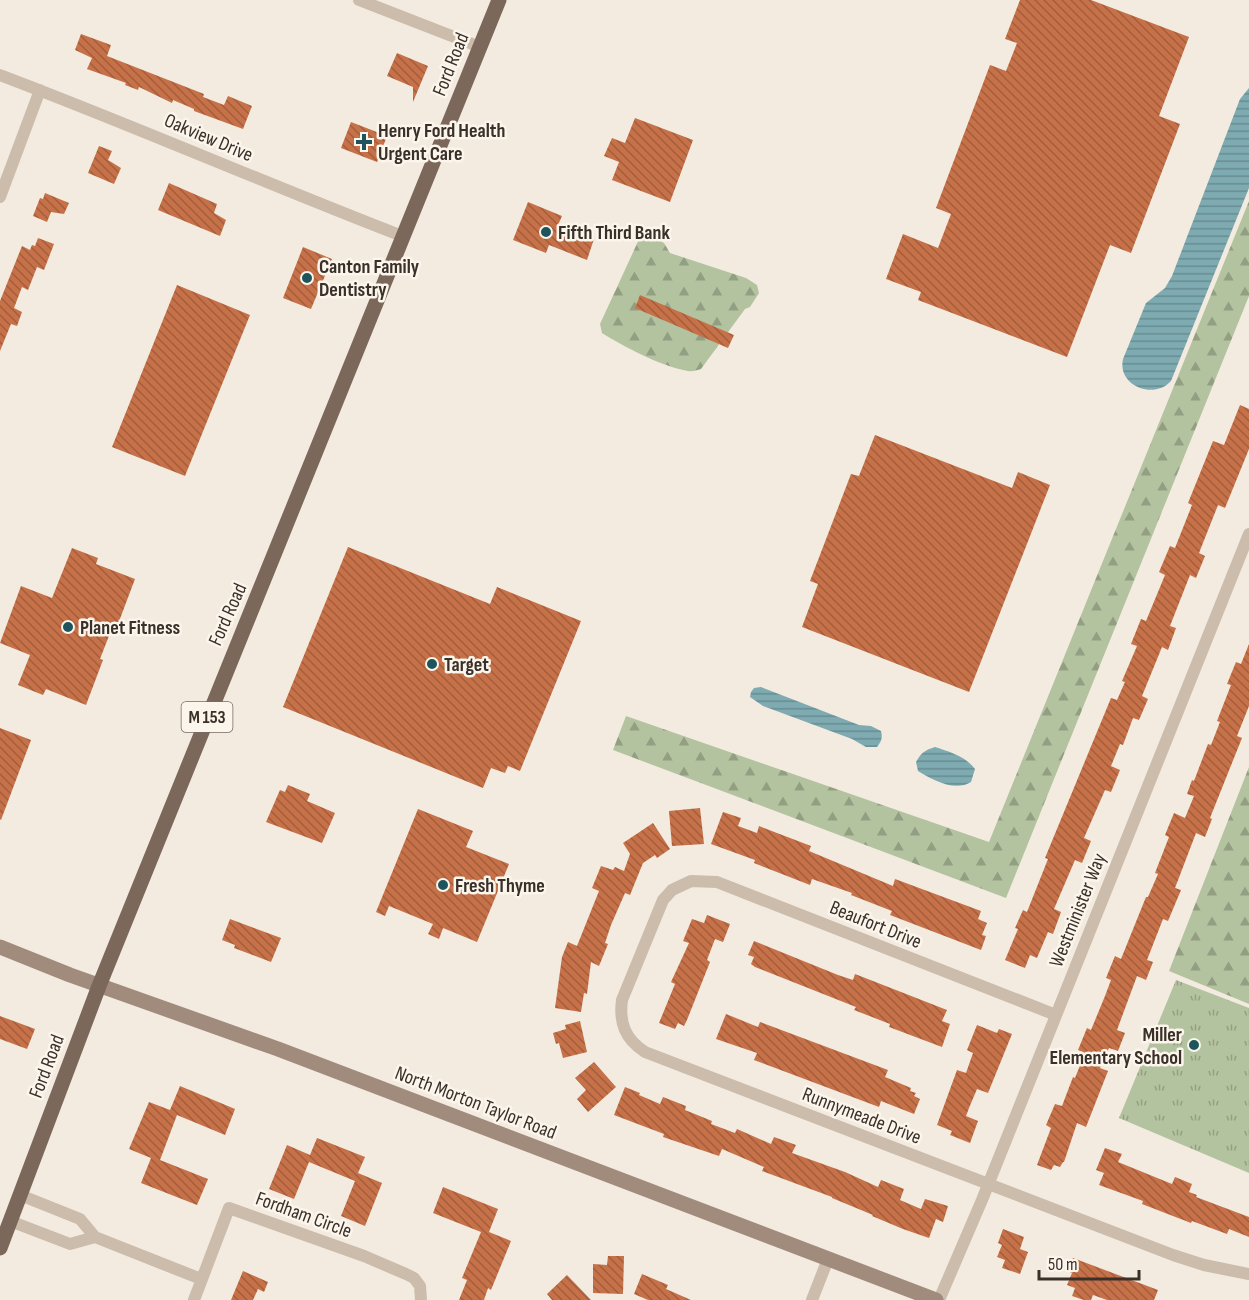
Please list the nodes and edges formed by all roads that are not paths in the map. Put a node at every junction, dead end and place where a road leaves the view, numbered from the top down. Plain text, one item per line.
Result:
1 (359, 0) edge
2 (499, 0) edge
3 (480, 46) junction
4 (0, 75) edge
5 (40, 90) junction
6 (0, 197) edge
7 (402, 236) junction
8 (1249, 534) edge
9 (680, 884) joint
10 (0, 947) edge
11 (99, 986) junction
12 (1056, 1015) junction
13 (987, 1185) junction
14 (20, 1195) junction
15 (10, 1221) junction
16 (95, 1237) junction
17 (0, 1248) edge
18 (828, 1259) junction
19 (1249, 1274) edge
20 (201, 1279) junction
21 (194, 1300) edge
22 (421, 1300) edge
23 (812, 1300) edge
24 (938, 1300) edge

1 - 3 street
2 - 3 main road, Ford Road / M 153
3 - 7 main road, Ford Road / M 153
4 - 5 street, Oakview Drive
5 - 6 street
5 - 7 street, Oakview Drive
7 - 11 main road, Ford Road / M 153
8 - 12 street, Westminister Way
9 - 12 street, Beaufort Drive
9 - 13 street, Runnymeade Drive
10 - 11 street, North Morton Taylor Road
11 - 14 main road, Ford Road / M 153
11 - 18 street, North Morton Taylor Road
12 - 13 street, Westminister Way
13 - 19 street, Runnymeade Drive
13 - 24 street, Westminister Way
14 - 15 main road, Ford Road / M 153
14 - 16 street
15 - 16 street
15 - 17 main road, Ford Road / M 153
16 - 20 street
18 - 23 street
18 - 24 street, North Morton Taylor Road
20 - 21 street, Fordham Circle
20 - 22 street, Fordham Circle

